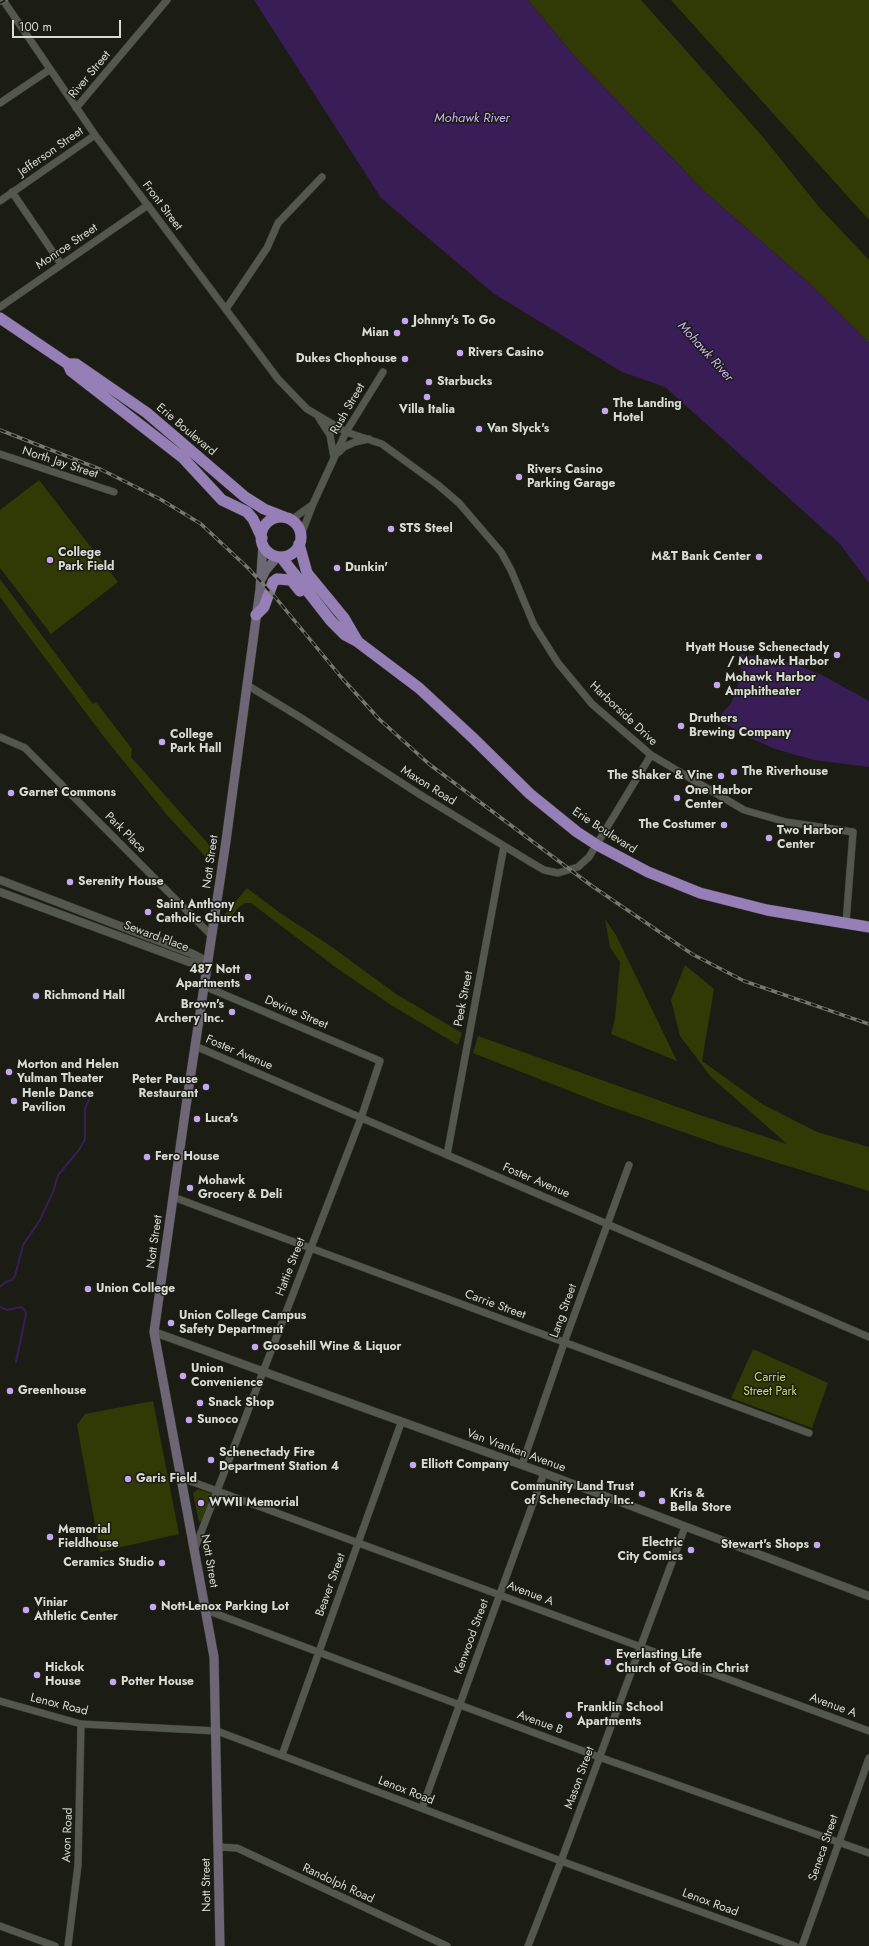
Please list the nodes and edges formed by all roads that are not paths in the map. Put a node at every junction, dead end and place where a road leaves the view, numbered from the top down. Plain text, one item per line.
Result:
1 (3, 0) edge
2 (167, 0) edge
3 (49, 70) junction
4 (0, 103) edge
5 (76, 108) junction
6 (95, 135) junction
7 (322, 177) dead end
8 (12, 192) junction
9 (0, 201) edge
10 (148, 205) junction
11 (62, 264) junction
12 (0, 307) edge
13 (226, 308) junction
14 (0, 318) edge
15 (68, 364) junction
16 (383, 372) dead end
17 (317, 416) junction
18 (346, 432) junction
19 (370, 439) junction
20 (0, 454) edge
21 (334, 458) junction
22 (114, 492) dead end
23 (312, 505) junction
24 (289, 519) junction
25 (300, 540) junction
26 (262, 541) junction
27 (279, 557) junction
28 (260, 589) junction
29 (312, 596) junction
30 (256, 615) junction
31 (358, 642) junction
32 (247, 685) junction
33 (0, 738) edge
34 (651, 755) junction
35 (597, 845) junction
36 (504, 846) junction
37 (0, 880) edge
38 (0, 892) edge
39 (846, 923) junction
40 (869, 927) edge
41 (212, 936) junction
42 (208, 962) junction
43 (204, 986) junction
44 (195, 1046) junction
45 (380, 1061) joint
46 (361, 1118) junction
47 (447, 1155) junction
48 (629, 1166) dead end
49 (173, 1197) junction
50 (608, 1224) junction
51 (309, 1248) junction
52 (154, 1332) junction
53 (869, 1337) edge
54 (564, 1343) junction
55 (263, 1372) junction
56 (401, 1423) junction
57 (809, 1433) dead end
58 (522, 1465) junction
59 (544, 1474) junction
60 (182, 1478) junction
61 (218, 1491) junction
62 (685, 1527) junction
63 (358, 1542) junction
64 (195, 1548) junction
65 (500, 1594) junction
66 (869, 1596) edge
67 (206, 1610) junction
68 (640, 1647) junction
69 (319, 1652) junction
70 (0, 1701) edge
71 (459, 1705) junction
72 (81, 1724) junction
73 (217, 1731) junction
74 (869, 1731) edge
75 (282, 1755) junction
76 (599, 1757) junction
77 (869, 1758) edge
78 (422, 1808) junction
79 (838, 1841) junction
80 (218, 1847) junction
81 (869, 1853) edge
82 (561, 1861) junction
83 (0, 1926) edge
84 (55, 1946) edge
85 (68, 1946) edge
86 (220, 1946) edge
87 (447, 1946) edge
88 (528, 1946) edge
89 (795, 1946) edge
90 (802, 1946) edge

1 - 3 street, Front Street
2 - 5 street, River Street
3 - 4 street
3 - 5 street, Front Street
5 - 6 street, Front Street
6 - 8 street, Jefferson Street
6 - 10 street, Front Street
7 - 13 street
8 - 9 street, Jefferson Street
8 - 11 street
10 - 11 street, Monroe Street
10 - 13 street, Front Street
11 - 12 street, Monroe Street
13 - 17 street, Front Street
14 - 15 highway, Erie Boulevard
15 - 24 highway, Erie Boulevard
15 - 26 highway, Erie Boulevard
16 - 18 street, Rush Street
17 - 18 street, Front Street
17 - 21 street, Front Street
18 - 19 street, Harborside Drive
18 - 21 street, Rush Street
19 - 21 street, Rush Street
19 - 34 street, Harborside Drive
20 - 22 street, North Jay Street
21 - 23 street, Rush Street
23 - 24 street
23 - 25 street, Rush Street
24 - 25 highway
24 - 26 highway
25 - 27 highway
25 - 31 highway, Erie Boulevard
26 - 27 highway
26 - 28 main road, Nott Street
27 - 28 main road, Nott Street
27 - 29 highway, Erie Boulevard
28 - 30 main road, Nott Street
29 - 30 highway
29 - 31 highway, Erie Boulevard
30 - 32 main road, Nott Street
31 - 35 highway, Erie Boulevard
32 - 36 street, Maxon Road
32 - 41 main road, Nott Street
33 - 41 street, Park Place
34 - 35 street, Maxon Road
34 - 39 street, Harborside Drive
35 - 36 street, Maxon Road
35 - 39 highway, Erie Boulevard
36 - 47 street, Peek Street
37 - 42 street, Seward Place
38 - 42 street, Seward Place
39 - 40 highway, Erie Boulevard
41 - 42 main road, Nott Street
42 - 43 main road, Nott Street
43 - 44 main road, Nott Street
43 - 45 street, Devine Street
44 - 46 street, Foster Avenue
44 - 49 main road, Nott Street
45 - 46 street, Hattie Street
46 - 47 street, Foster Avenue
46 - 51 street, Hattie Street
47 - 50 street, Foster Avenue
48 - 50 street, Lang Street
49 - 51 street, Carrie Street
49 - 52 main road, Nott Street
50 - 53 street, Foster Avenue
50 - 54 street, Lang Street
51 - 54 street, Carrie Street
51 - 55 street, Hattie Street
52 - 55 street, Van Vranken Avenue
52 - 60 main road, Nott Street
54 - 57 street, Carrie Street
54 - 58 street, Lang Street
55 - 56 street, Van Vranken Avenue
55 - 61 street, Hattie Street
56 - 58 street, Van Vranken Avenue
56 - 63 street, Beaver Street
58 - 59 street, Van Vranken Avenue
59 - 62 street, Van Vranken Avenue
59 - 65 street, Kenwood Street
60 - 61 street, Avenue A
60 - 64 main road, Nott Street
61 - 63 street, Avenue A
61 - 64 street, Hattie Street
62 - 66 street, Van Vranken Avenue
62 - 68 street, Mason Street
63 - 65 street, Avenue A
63 - 69 street, Beaver Street
64 - 67 main road, Nott Street
65 - 68 street, Avenue A
65 - 71 street, Kenwood Street
67 - 69 street, Avenue B
67 - 73 main road, Nott Street
68 - 74 street, Avenue A
68 - 76 street, Mason Street
69 - 71 street, Avenue B
69 - 75 street, Beaver Street
70 - 72 street, Lenox Road
71 - 76 street, Avenue B
71 - 78 street, Kenwood Street
72 - 73 street, Lenox Road
72 - 85 street, Avon Road
73 - 75 street, Lenox Road
73 - 80 main road, Nott Street
75 - 78 street, Lenox Road
76 - 79 street, Avenue B
76 - 82 street, Mason Street
77 - 79 street, Seneca Street
78 - 82 street, Lenox Road
79 - 81 street, Avenue B
79 - 90 street, Seneca Street
80 - 86 main road, Nott Street
80 - 87 street, Randolph Road
82 - 88 street, Mason Street
82 - 89 street, Lenox Road
83 - 84 street

